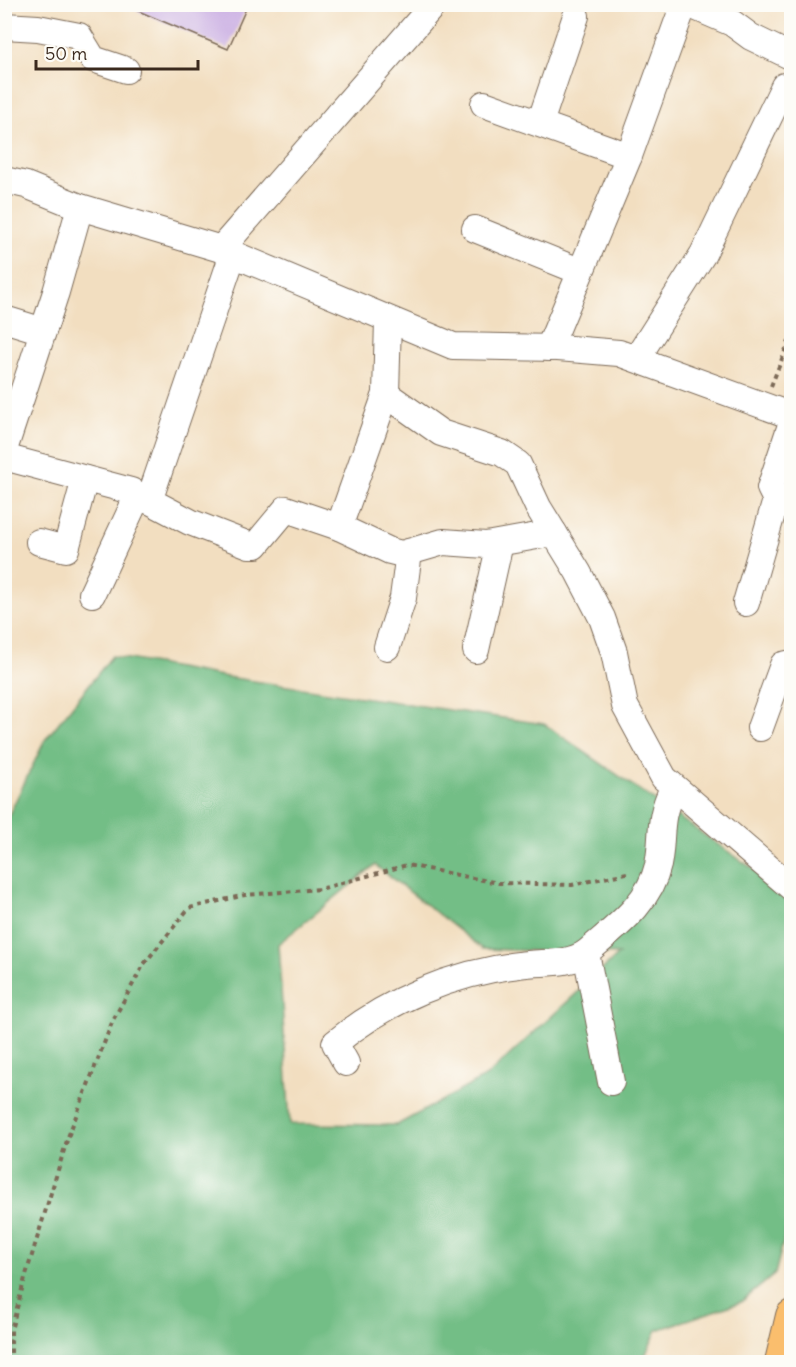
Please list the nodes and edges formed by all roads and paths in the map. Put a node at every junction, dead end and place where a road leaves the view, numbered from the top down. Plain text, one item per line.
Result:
1 (434, 4) edge
2 (686, 4) edge
3 (576, 16) dead end
4 (4, 26) edge
5 (792, 57) edge
6 (126, 70) dead end
7 (789, 83) edge
8 (484, 104) dead end
9 (540, 123) junction
10 (629, 156) junction
11 (4, 180) edge
12 (80, 207) junction
13 (475, 229) dead end
14 (227, 252) junction
15 (579, 271) junction
16 (4, 319) edge
17 (388, 320) junction
18 (43, 331) junction
19 (792, 334) edge
20 (549, 348) junction
21 (637, 358) junction
22 (386, 394) junction
23 (764, 405) junction
24 (792, 416) edge
25 (792, 422) edge
26 (4, 450) edge
27 (4, 457) edge
28 (85, 479) junction
29 (144, 498) junction
30 (339, 527) junction
31 (554, 533) junction
32 (39, 542) dead end
33 (500, 543) junction
34 (409, 552) junction
35 (92, 594) dead end
36 (746, 603) dead end
37 (387, 647) dead end
38 (476, 650) dead end
39 (792, 663) edge
40 (760, 728) dead end
41 (673, 788) junction
42 (658, 865) junction
43 (792, 888) edge
44 (586, 953) junction
45 (346, 1063) dead end
46 (611, 1082) dead end
47 (792, 1316) edge
48 (10, 1362) edge
49 (781, 1362) edge

1 - 14 street
2 - 5 street
2 - 10 street
3 - 9 street
4 - 6 street
7 - 21 street
8 - 9 street
9 - 10 street
10 - 15 street
11 - 12 street
12 - 14 street
12 - 18 street
13 - 15 street
14 - 17 street
14 - 29 street
15 - 20 street
16 - 18 street
17 - 20 street
17 - 22 street
18 - 26 street
19 - 23 path
20 - 21 street
21 - 23 street
22 - 30 street
22 - 31 street
23 - 24 street
25 - 36 street
27 - 28 street
28 - 29 street
28 - 32 street
29 - 30 street
29 - 35 street
30 - 34 street
31 - 33 street
31 - 41 street
33 - 34 street
33 - 38 street
34 - 37 street
39 - 40 street
41 - 42 street
41 - 43 street
42 - 44 street
42 - 48 path
44 - 45 street
44 - 46 street
47 - 49 main road

